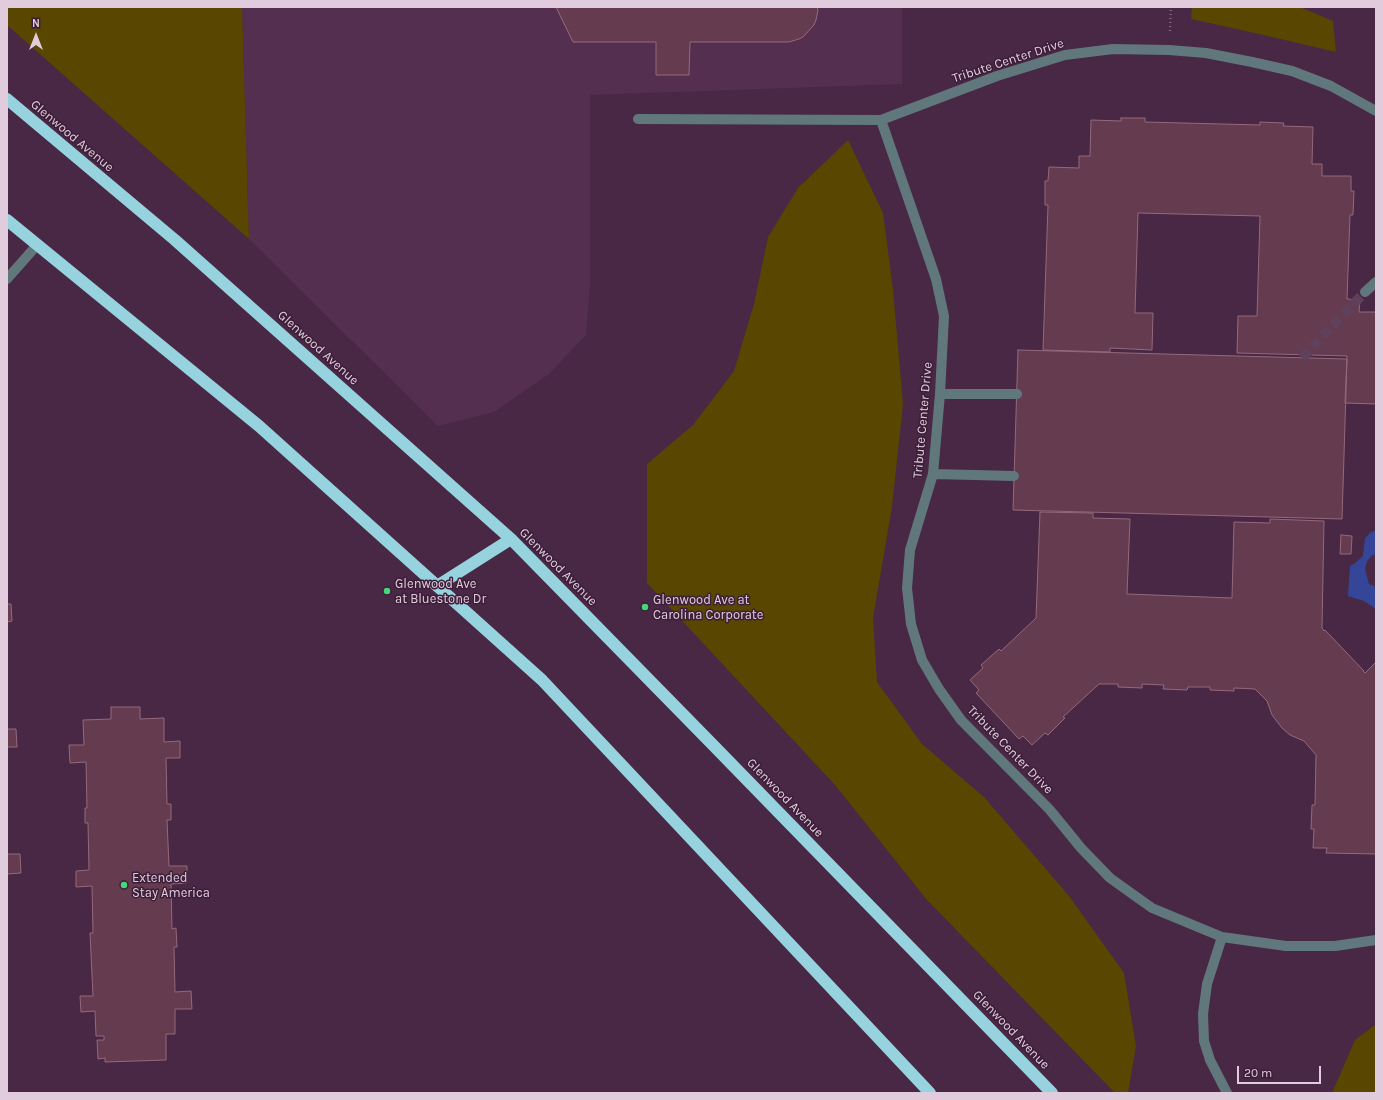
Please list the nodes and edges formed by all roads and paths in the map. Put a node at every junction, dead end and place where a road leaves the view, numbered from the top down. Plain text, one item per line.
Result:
1 (1171, 7) edge
2 (1170, 50) junction
3 (7, 99) edge
4 (1376, 111) edge
5 (638, 119) dead end
6 (881, 120) junction
7 (7, 220) edge
8 (36, 245) junction
9 (7, 279) edge
10 (1376, 282) edge
11 (1366, 292) tunnel mouth
12 (940, 394) junction
13 (1017, 394) dead end
14 (933, 474) junction
15 (1014, 476) dead end
16 (511, 539) junction
17 (437, 586) junction
18 (1222, 937) junction
19 (1376, 940) edge
20 (930, 1093) edge
21 (1052, 1093) edge
22 (1227, 1093) edge

1 - 2 path
2 - 4 street, Tribute Center Drive
2 - 6 street, Tribute Center Drive
3 - 16 highway, Glenwood Avenue
5 - 6 street, Tribute Center Drive
6 - 12 street, Tribute Center Drive
7 - 8 highway
8 - 9 street
8 - 17 highway
10 - 11 street
12 - 13 street
12 - 14 street, Tribute Center Drive
14 - 15 street
14 - 18 street, Tribute Center Drive
16 - 17 highway
16 - 21 highway, Glenwood Avenue
17 - 20 highway
18 - 19 street, Tribute Center Drive
18 - 22 street

